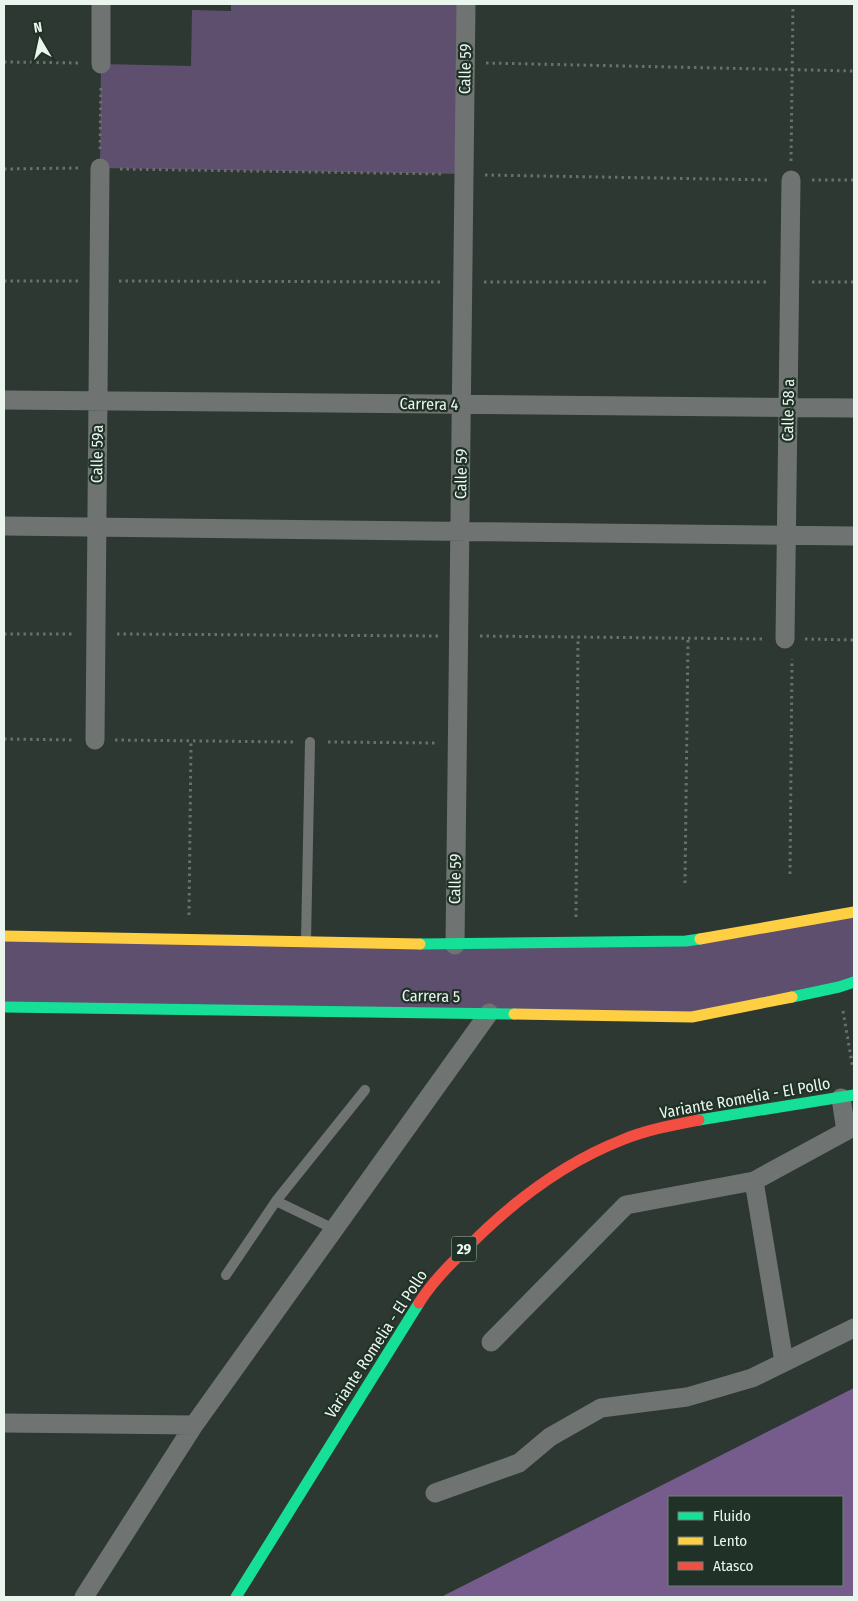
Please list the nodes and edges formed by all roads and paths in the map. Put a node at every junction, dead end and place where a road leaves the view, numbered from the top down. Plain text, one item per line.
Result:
1 (101, 4) edge
2 (466, 4) edge
3 (793, 4) edge
4 (4, 62) edge
5 (465, 63) junction
6 (101, 64) junction
7 (792, 70) junction
8 (854, 71) edge
9 (100, 168) junction
10 (4, 169) edge
11 (463, 174) junction
12 (791, 180) junction
13 (854, 180) edge
14 (4, 281) edge
15 (99, 281) junction
16 (463, 282) junction
17 (789, 282) junction
18 (854, 282) edge
19 (4, 400) edge
20 (98, 401) junction
21 (461, 404) junction
22 (788, 408) junction
23 (854, 408) edge
24 (4, 526) edge
25 (97, 527) junction
26 (460, 532) junction
27 (786, 536) junction
28 (854, 536) edge
29 (4, 634) edge
30 (96, 634) junction
31 (459, 636) junction
32 (578, 637) junction
33 (688, 638) junction
34 (789, 639) junction
35 (854, 640) edge
36 (4, 739) edge
37 (95, 740) junction
38 (191, 741) junction
39 (310, 742) junction
40 (457, 743) junction
41 (790, 874) dead end
42 (685, 883) dead end
43 (854, 912) edge
44 (4, 936) edge
45 (188, 940) junction
46 (306, 942) junction
47 (576, 943) junction
48 (455, 945) junction
49 (854, 982) edge
50 (842, 1005) dead end
51 (4, 1007) edge
52 (489, 1013) junction
53 (854, 1075) edge
54 (365, 1090) dead end
55 (848, 1097) edge
56 (850, 1131) edge
57 (754, 1181) junction
58 (276, 1201) junction
59 (334, 1229) junction
60 (226, 1275) dead end
61 (854, 1328) edge
62 (491, 1342) dead end
63 (784, 1362) junction
64 (4, 1423) edge
65 (194, 1425) junction
66 (435, 1493) dead end
67 (84, 1597) edge
68 (236, 1597) edge

1 - 6 street
2 - 5 street, Calle 59
3 - 7 path
4 - 6 path
5 - 7 path
5 - 11 street, Calle 59
6 - 9 path
7 - 8 path
7 - 12 path
9 - 10 path
9 - 11 path
9 - 15 street, Calle 59a
11 - 12 path
11 - 16 street, Calle 59
12 - 13 path
12 - 17 street, Calle 58 a
14 - 15 path
15 - 16 path
15 - 20 street, Calle 59a
16 - 17 path
16 - 21 street, Calle 59
17 - 18 path
17 - 22 street, Calle 58 a
19 - 20 street, Carrera 4
20 - 21 street, Carrera 4
20 - 25 street, Calle 59a
21 - 22 street, Carrera 4
21 - 26 street, Calle 59
22 - 23 street, Carrera 4
22 - 27 street, Calle 58 a
24 - 25 street
25 - 26 street
25 - 30 street, Calle 59a
26 - 27 street
26 - 31 street, Calle 59
27 - 28 street
27 - 34 street, Calle 58 a
29 - 30 path
30 - 31 path
30 - 37 street, Calle 59a
31 - 32 path
31 - 40 street, Calle 59
32 - 33 path
32 - 47 path
33 - 34 path
33 - 42 path
34 - 35 path
34 - 41 path
36 - 37 path
37 - 38 path
38 - 39 path
38 - 45 path
39 - 40 path
39 - 46 lane
40 - 48 street, Calle 59
43 - 47 main road
44 - 45 main road
45 - 46 main road
46 - 48 main road
47 - 48 main road
49 - 52 main road, Carrera 5
50 - 53 path
51 - 52 main road, Carrera 5
52 - 59 street
54 - 58 lane
55 - 56 street
55 - 68 main road, Variante Romelia - El Pollo / 29
56 - 57 street
57 - 62 street
57 - 63 street
58 - 59 lane
58 - 60 lane
59 - 65 street
61 - 63 street
63 - 66 street
64 - 65 street
65 - 67 street

